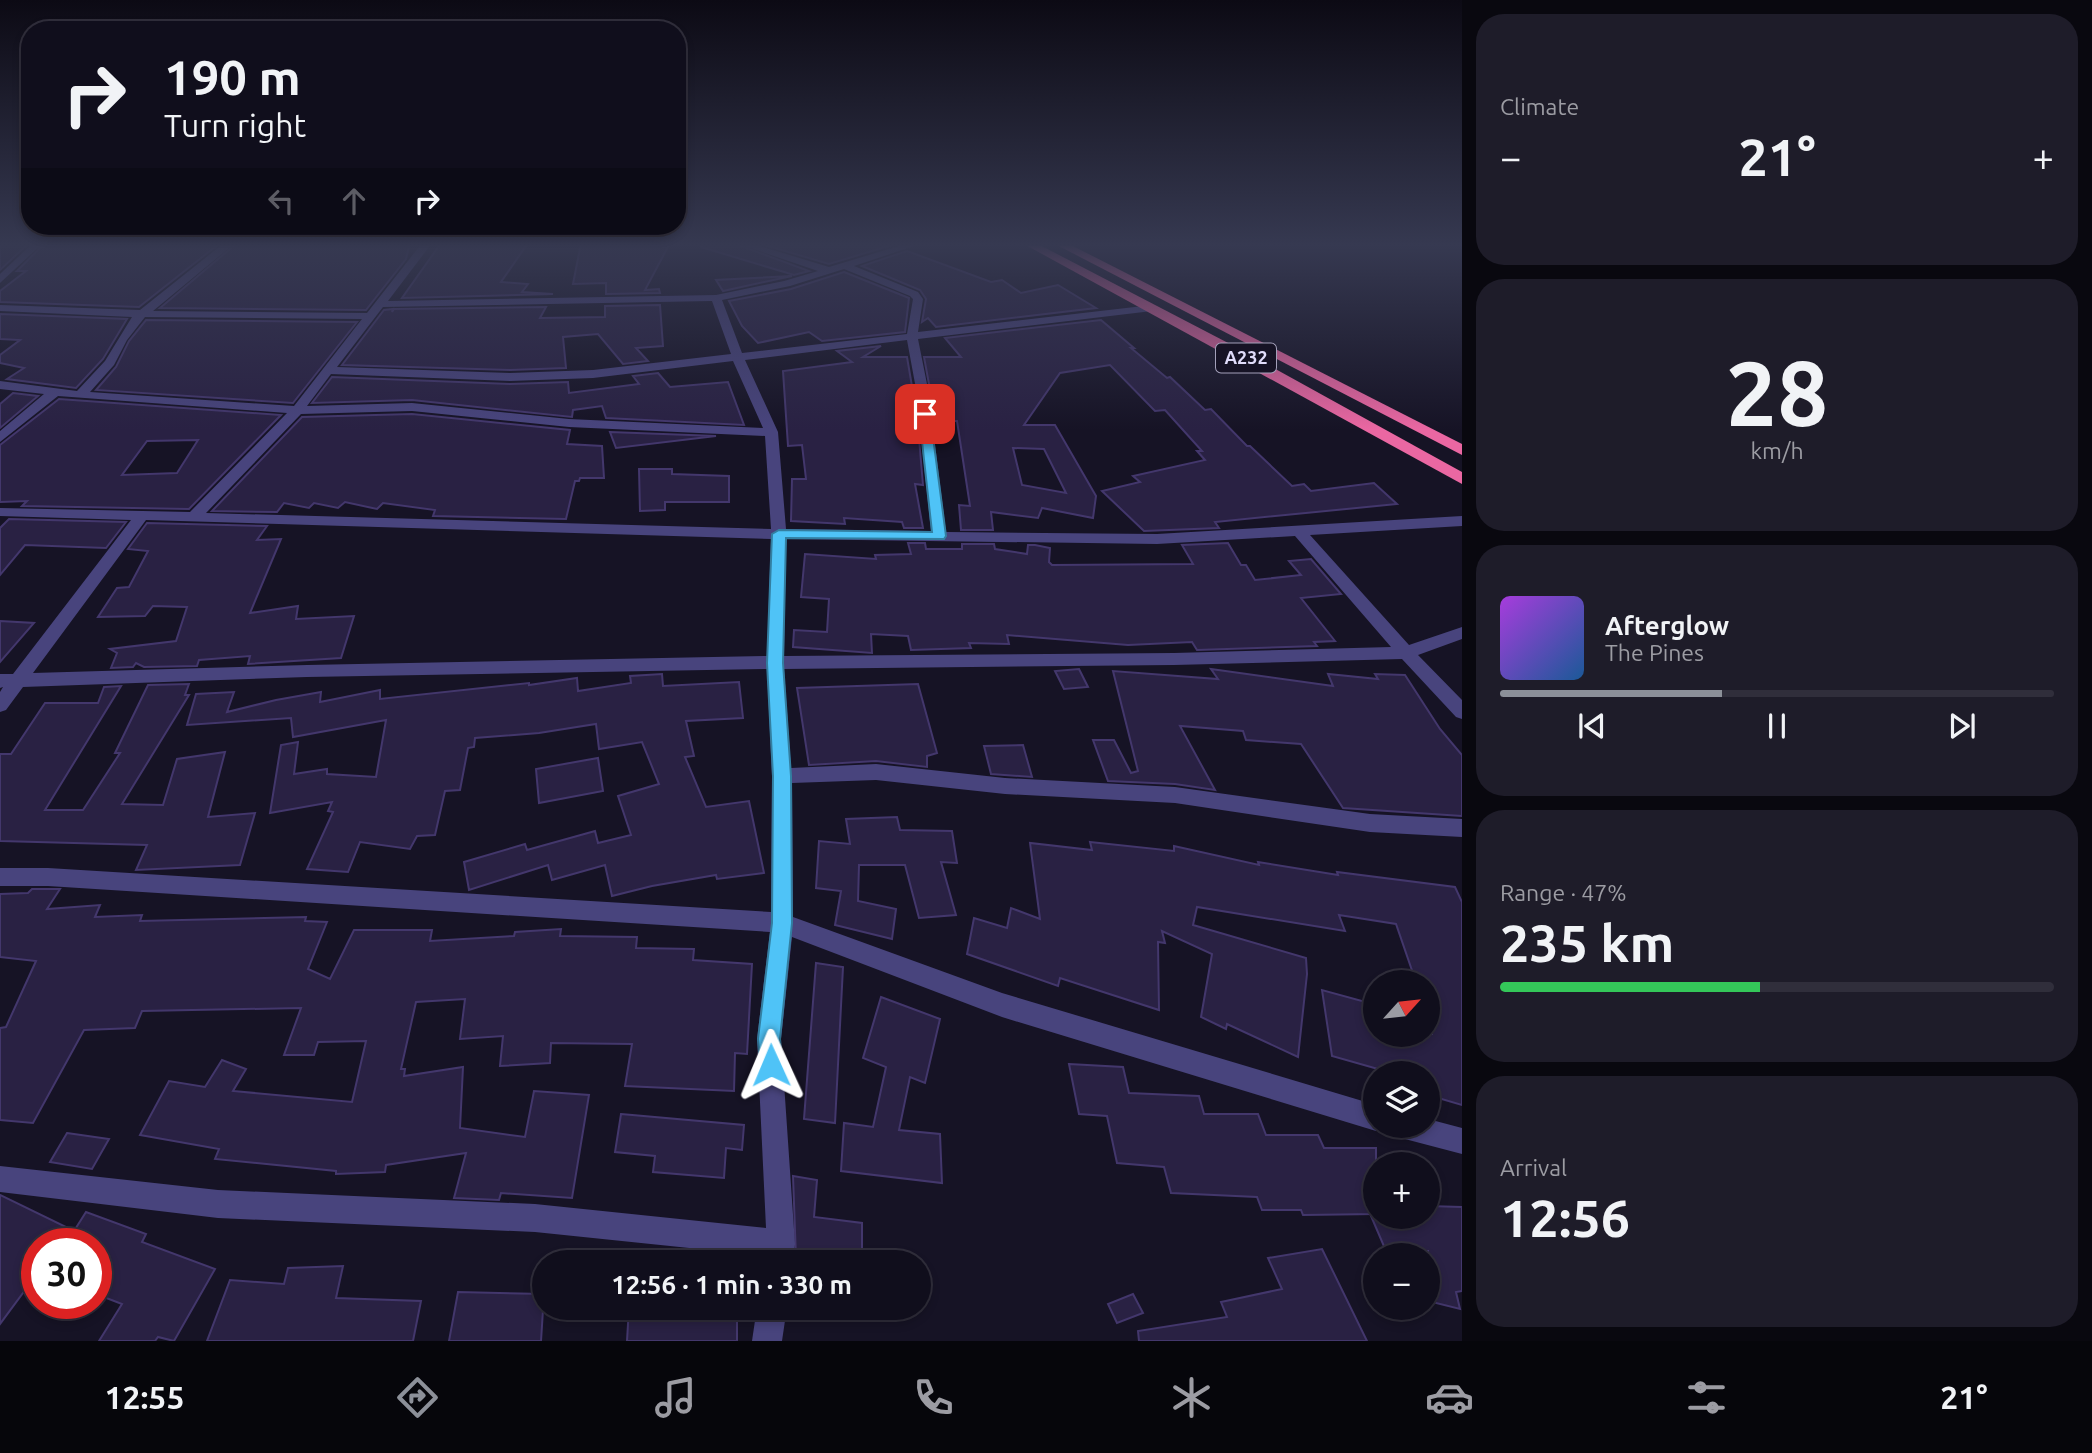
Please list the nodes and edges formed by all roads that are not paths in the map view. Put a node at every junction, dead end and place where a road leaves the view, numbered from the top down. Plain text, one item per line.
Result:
1 (155, 306) edge
2 (379, 306) edge
3 (719, 306) edge
4 (917, 306) edge
5 (1147, 306) edge
6 (1182, 306) edge
7 (0, 308) edge
8 (1152, 308) junction
9 (145, 314) junction
10 (371, 316) junction
11 (912, 336) junction
12 (1249, 340) junction
13 (1227, 348) junction
14 (738, 358) junction
15 (327, 370) junction
16 (0, 385) edge
17 (57, 390) junction
18 (80, 395) junction
19 (297, 410) junction
20 (771, 432) junction
21 (0, 438) edge
22 (1462, 450) edge
23 (1462, 479) edge
24 (0, 512) edge
25 (195, 515) junction
26 (141, 516) junction
27 (1462, 521) edge
28 (1299, 531) junction
29 (779, 534) junction
30 (939, 536) junction
31 (1462, 633) edge
32 (1406, 653) junction
33 (775, 663) junction
34 (8, 681) edge
35 (0, 705) edge
36 (1462, 712) edge
37 (782, 776) junction
38 (1462, 828) edge
39 (0, 877) edge
40 (782, 923) junction
41 (1363, 1114) edge
42 (1440, 1135) edge
43 (1462, 1141) edge
44 (0, 1179) edge
45 (759, 1250) edge
46 (780, 1250) edge
47 (770, 1320) edge
48 (767, 1341) edge

1 - 9 street
2 - 10 street
3 - 14 street
4 - 11 street
5 - 8 highway, A232
6 - 12 highway, A232
7 - 9 street
8 - 11 street
8 - 13 highway, A232
9 - 10 street
9 - 18 street
10 - 15 street
11 - 14 street
11 - 30 street
12 - 13 highway
12 - 22 highway, A232
13 - 23 highway, A232
14 - 15 street
14 - 20 street
15 - 19 street
16 - 17 street
17 - 18 street
17 - 21 street
18 - 19 street
19 - 20 street
19 - 25 street
20 - 29 street
24 - 26 street
25 - 26 street
25 - 29 street
26 - 34 street
27 - 28 street
28 - 30 street
28 - 32 street
29 - 30 street
29 - 33 street
31 - 32 street
32 - 33 street
32 - 36 street
33 - 34 street
33 - 37 street
34 - 35 street
37 - 38 street
37 - 40 street
39 - 40 street
40 - 41 street
40 - 46 street
42 - 43 street
44 - 45 street
47 - 48 street

